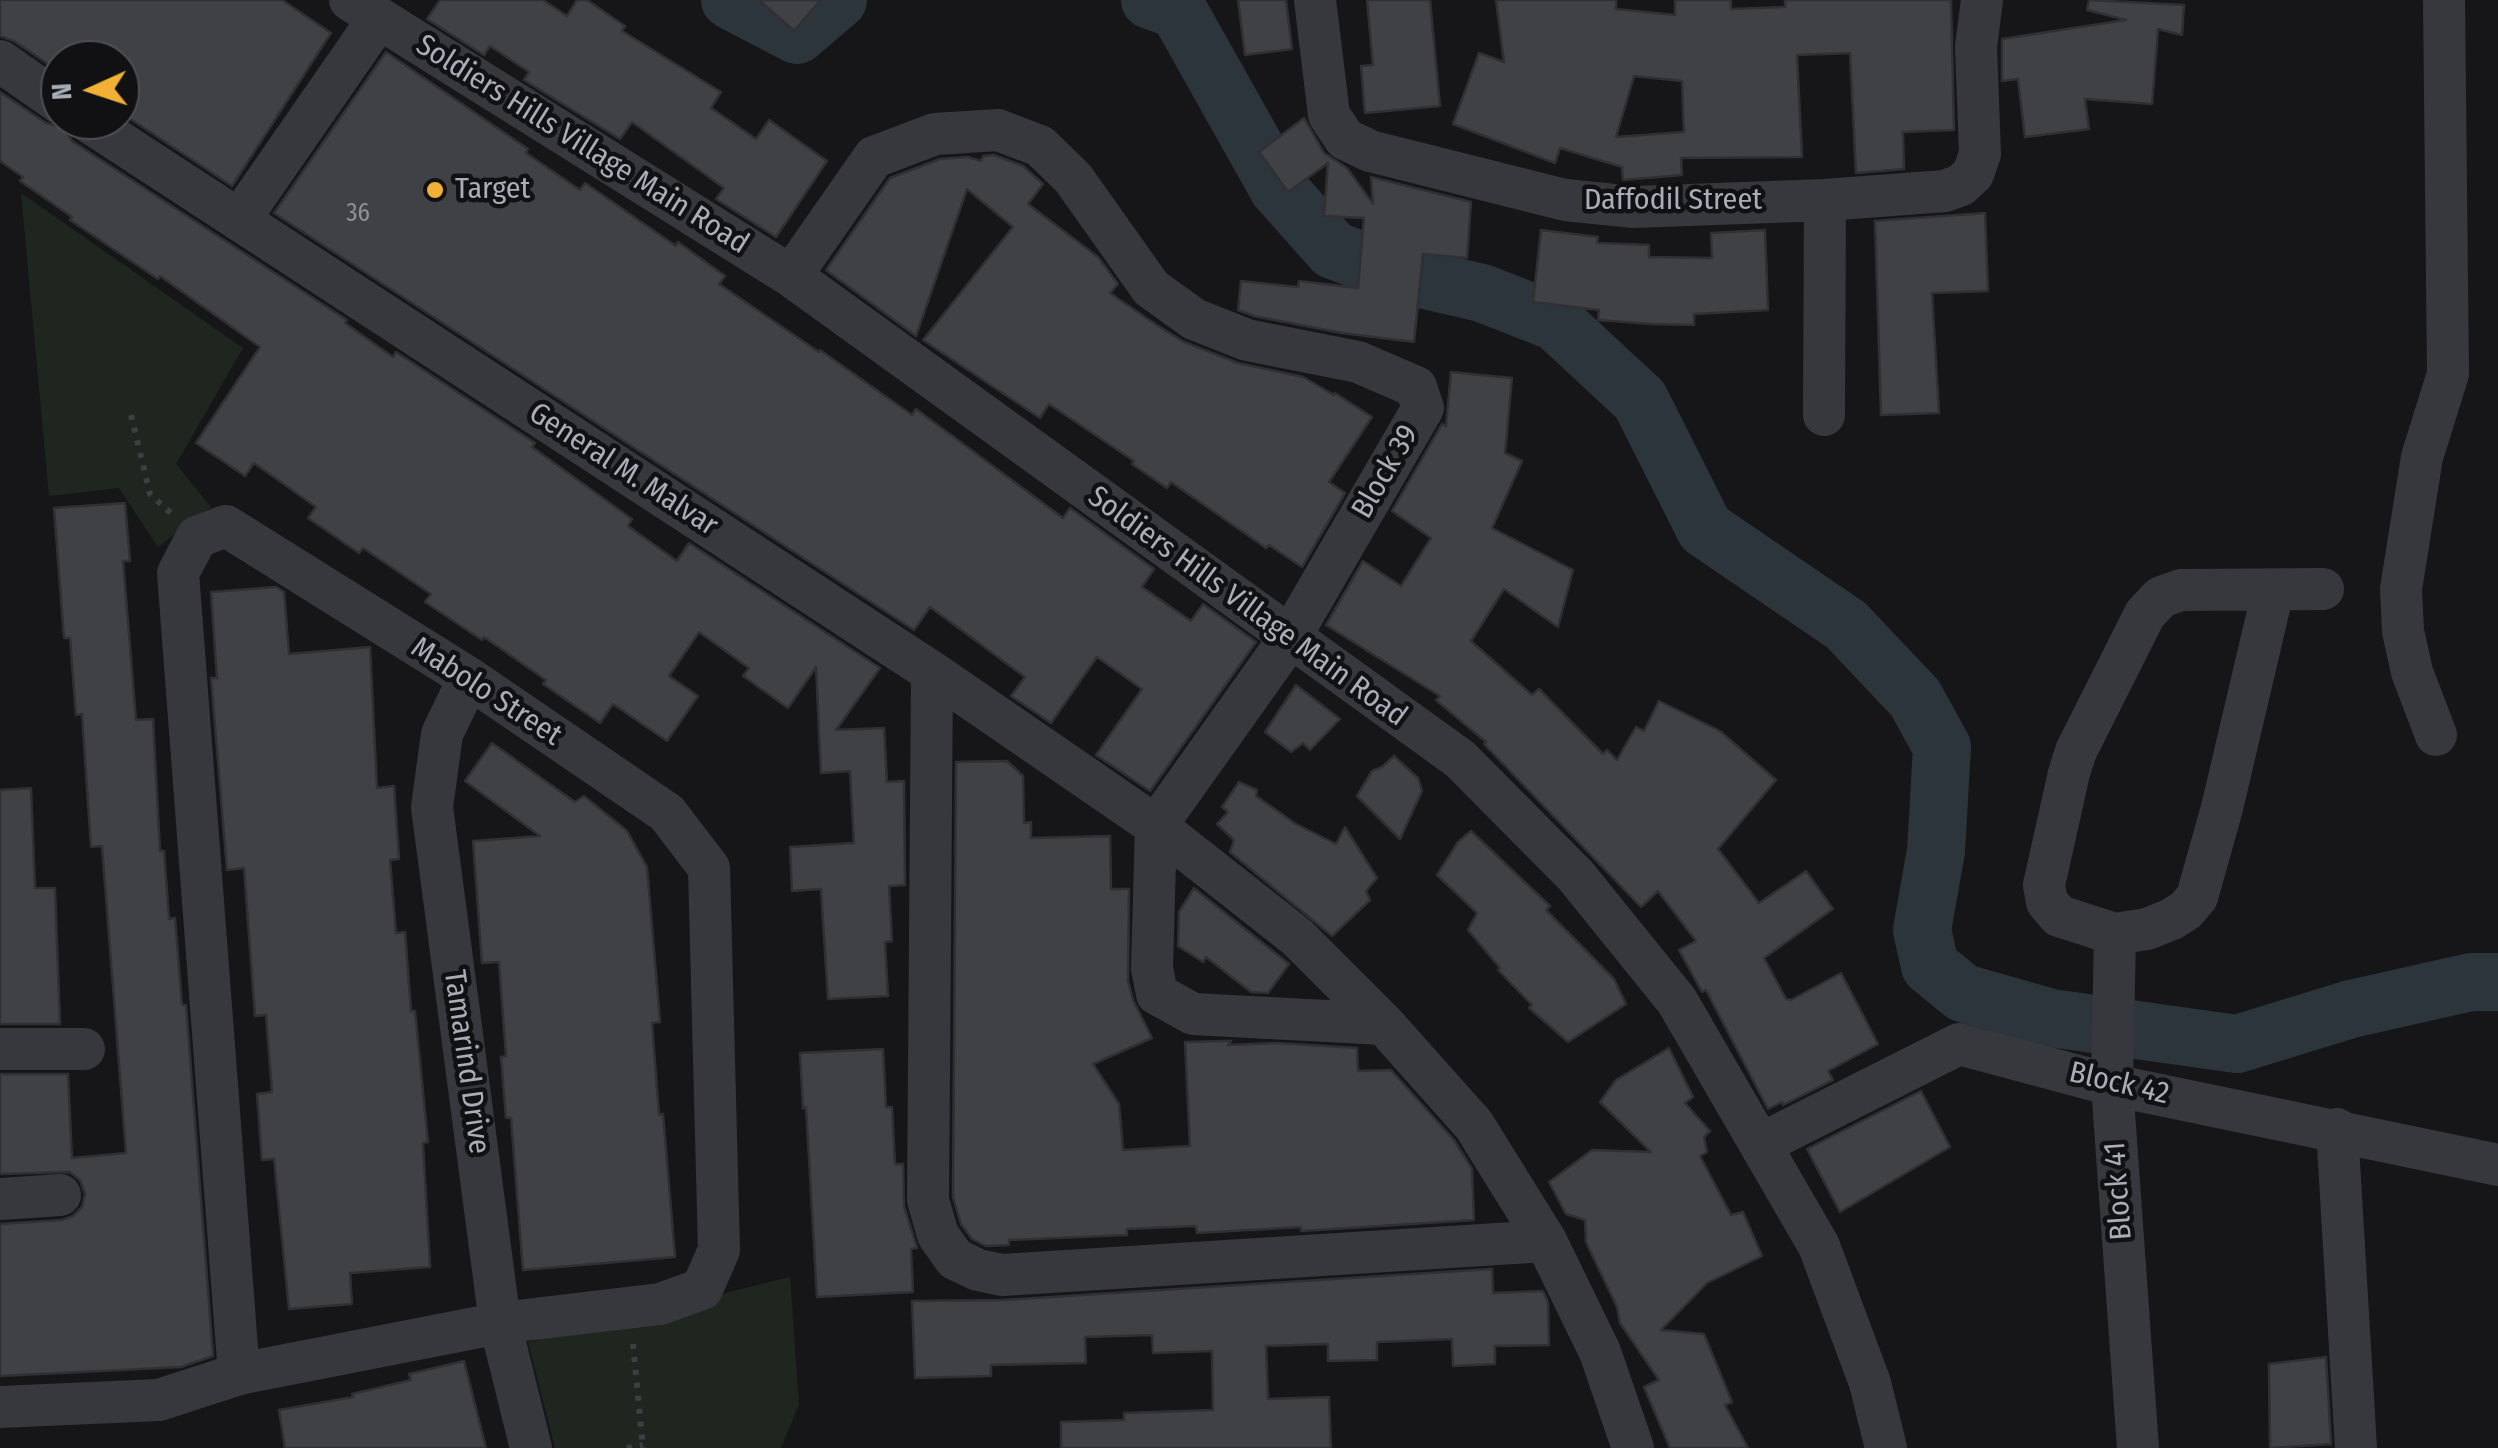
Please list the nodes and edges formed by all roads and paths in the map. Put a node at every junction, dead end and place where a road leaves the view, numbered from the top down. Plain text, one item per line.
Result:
1 (1315, 0) edge
2 (1982, 0) edge
3 (2444, 0) edge
4 (364, 9) edge
5 (0, 61) edge
6 (40, 89) edge
7 (117, 140) edge
8 (1824, 200) junction
9 (239, 220) junction
10 (791, 276) junction
11 (131, 415) dead end
12 (1824, 415) dead end
13 (196, 538) junction
14 (2323, 588) dead end
15 (2274, 591) junction
16 (1290, 639) junction
17 (932, 672) junction
18 (469, 678) junction
19 (2436, 735) dead end
20 (1156, 826) junction
21 (2115, 934) junction
22 (1384, 1024) junction
23 (2112, 1045) junction
24 (84, 1049) dead end
25 (0, 1050) edge
26 (2336, 1129) junction
27 (1762, 1144) junction
28 (2498, 1164) edge
29 (60, 1195) dead end
30 (0, 1200) edge
31 (1546, 1241) junction
32 (629, 1308) junction
33 (500, 1322) junction
34 (239, 1374) junction
35 (0, 1408) edge
36 (643, 1446) edge
37 (531, 1448) edge
38 (627, 1448) edge
39 (1632, 1448) edge
40 (1886, 1448) edge
41 (2138, 1448) edge
42 (2356, 1448) edge

1 - 8 street, Daffodil Street
2 - 8 street, Daffodil Street
3 - 19 street
4 - 9 street
4 - 10 street, Soldiers Hills Village Main Road
5 - 6 street
7 - 9 street, General M. Malvar
8 - 12 street
9 - 17 street, General M. Malvar
10 - 16 street, Soldiers Hills Village Main Road
10 - 16 street, Block 39
11 - 13 path
13 - 18 street, Mabolo Street
13 - 34 street
14 - 15 street
15 - 21 street
15 - 21 street
16 - 20 street, Block 39
16 - 27 street, Soldiers Hills Village Main Road
17 - 20 street, General M. Malvar
17 - 31 street
18 - 32 street, Mabolo Street
18 - 33 street, Tamarind Drive
20 - 22 street, General M. Malvar
20 - 22 street
21 - 23 street, Block 41
22 - 31 street, General M. Malvar
23 - 26 street, Block 42
23 - 27 street, Block 42
23 - 41 street, Block 41
24 - 25 street
26 - 28 street, Block 42
26 - 42 street
27 - 40 street, Soldiers Hills Village Main Road
29 - 30 street
31 - 39 street, General M. Malvar
32 - 33 street, Mabolo Street
32 - 36 path
33 - 34 street, Mabolo Street
33 - 37 street, Tamarind Drive
34 - 35 street, Mabolo Street
36 - 38 path

